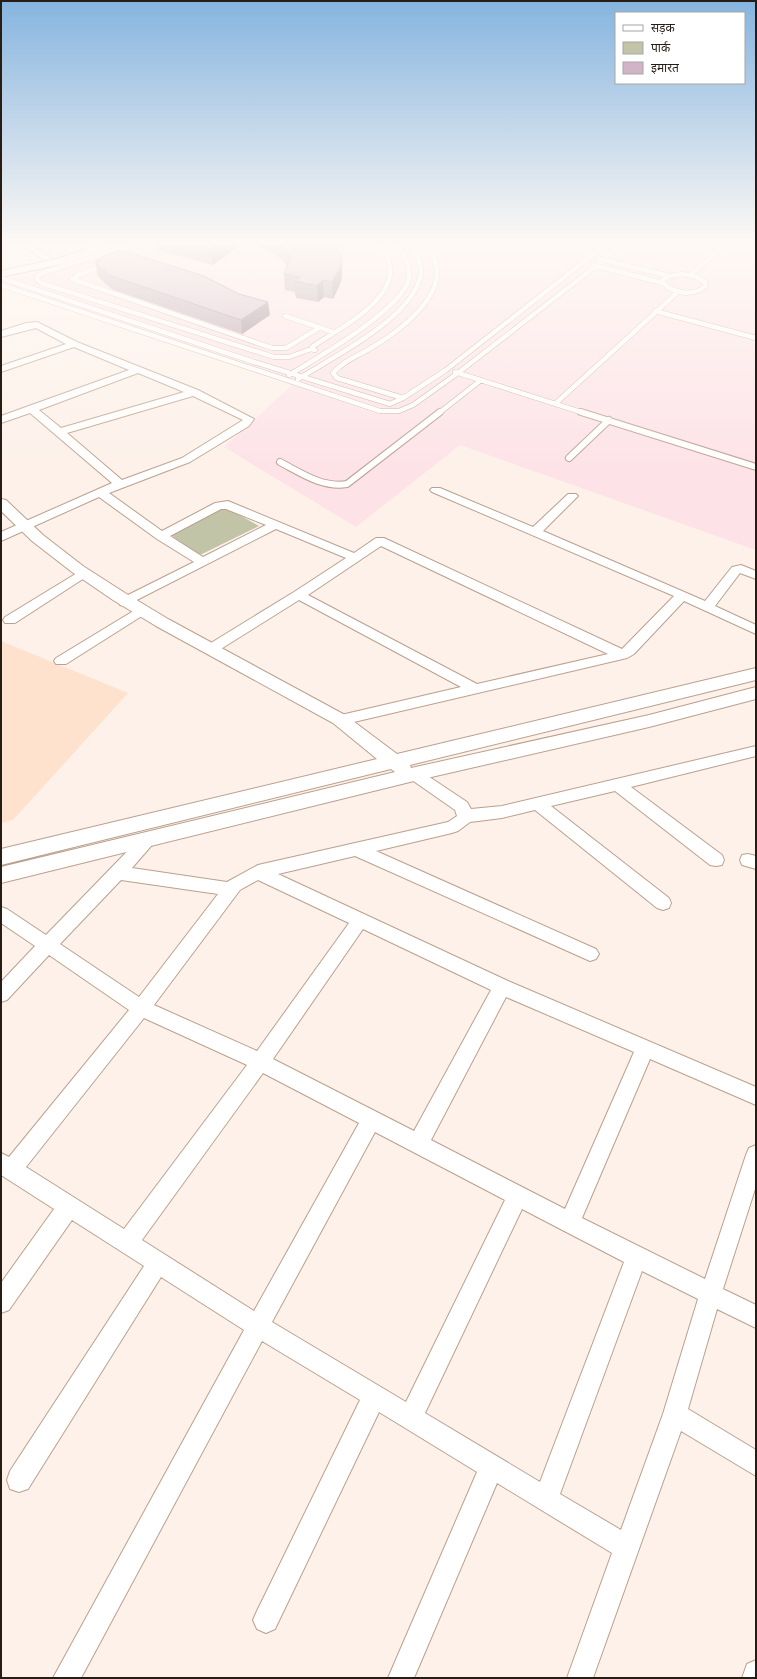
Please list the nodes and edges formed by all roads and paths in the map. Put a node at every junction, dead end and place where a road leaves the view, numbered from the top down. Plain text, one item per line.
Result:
1 (106, 320) edge
2 (128, 320) edge
3 (157, 320) edge
4 (192, 320) edge
5 (297, 320) edge
6 (349, 320) edge
7 (370, 320) edge
8 (387, 320) edge
9 (408, 320) edge
10 (509, 320) edge
11 (526, 320) edge
12 (645, 320) edge
13 (690, 320) edge
14 (1, 322) edge
15 (319, 328) junction
16 (11, 331) junction
17 (333, 332) junction
18 (1, 334) edge
19 (756, 338) edge
20 (74, 344) junction
21 (311, 348) junction
22 (323, 353) junction
23 (262, 354) junction
24 (251, 361) junction
25 (1, 369) edge
26 (137, 370) junction
27 (446, 370) junction
28 (458, 373) junction
29 (291, 374) junction
30 (301, 377) junction
31 (282, 380) junction
32 (481, 380) junction
33 (292, 383) junction
34 (194, 392) junction
35 (404, 398) junction
36 (556, 403) junction
37 (390, 404) junction
38 (31, 408) junction
39 (381, 411) junction
40 (1, 420) edge
41 (609, 420) junction
42 (60, 432) junction
43 (569, 458) dead end
44 (280, 462) dead end
45 (756, 467) edge
46 (120, 484) junction
47 (436, 490) dead end
48 (100, 492) junction
49 (572, 496) dead end
50 (1, 503) edge
51 (275, 525) junction
52 (23, 526) junction
53 (535, 532) junction
54 (161, 536) junction
55 (1, 537) edge
56 (354, 557) junction
57 (203, 562) junction
58 (82, 574) junction
59 (756, 576) edge
60 (299, 595) junction
61 (682, 595) junction
62 (125, 602) junction
63 (707, 607) junction
64 (140, 611) junction
65 (10, 620) dead end
66 (756, 630) edge
67 (211, 649) junction
68 (622, 655) junction
69 (61, 662) dead end
70 (756, 674) edge
71 (476, 689) junction
72 (756, 693) edge
73 (341, 720) junction
74 (756, 751) edge
75 (394, 762) junction
76 (414, 774) junction
77 (617, 784) junction
78 (538, 804) junction
79 (466, 816) junction
80 (150, 838) junction
81 (356, 849) junction
82 (1, 857) edge
83 (716, 860) dead end
84 (258, 872) junction
85 (119, 873) junction
86 (1, 875) edge
87 (231, 889) junction
88 (663, 903) dead end
89 (1, 914) edge
90 (360, 920) junction
91 (46, 945) junction
92 (590, 954) dead end
93 (502, 987) junction
94 (1, 994) edge
95 (141, 1008) junction
96 (645, 1048) junction
97 (260, 1062) junction
98 (756, 1096) edge
99 (371, 1120) junction
100 (418, 1144) junction
101 (756, 1155) edge
102 (6, 1167) edge
103 (752, 1180) edge
104 (518, 1195) junction
105 (69, 1206) junction
106 (570, 1222) junction
107 (127, 1243) junction
108 (637, 1257) junction
109 (158, 1263) junction
110 (711, 1293) junction
111 (1, 1302) edge
112 (756, 1317) edge
113 (259, 1327) junction
114 (374, 1396) junction
115 (674, 1414) junction
116 (411, 1418) junction
117 (756, 1464) edge
118 (492, 1466) junction
119 (19, 1480) dead end
120 (546, 1499) junction
121 (626, 1547) junction
122 (266, 1620) dead end
123 (756, 1673) edge
124 (66, 1678) edge
125 (402, 1678) edge
126 (580, 1678) edge
127 (755, 1678) edge

1 - 31 lane
2 - 24 lane
3 - 23 lane
4 - 15 lane
5 - 15 lane
6 - 17 lane
7 - 22 lane
8 - 30 lane
9 - 35 lane
10 - 27 lane
11 - 28 lane
12 - 36 lane
13 - 19 lane
14 - 16 street
15 - 17 lane
16 - 18 street
16 - 20 street
17 - 21 lane
20 - 25 street
20 - 26 street
21 - 22 lane
21 - 23 lane
22 - 29 lane
23 - 24 lane
24 - 29 lane
26 - 34 street
26 - 38 street
27 - 28 lane
27 - 35 lane
28 - 32 lane
28 - 39 lane
29 - 30 lane
29 - 31 lane
30 - 33 lane
30 - 37 lane
31 - 33 lane
32 - 36 lane
32 - 44 lane
33 - 39 lane
34 - 42 street
34 - 46 street
35 - 37 lane
36 - 41 lane
37 - 39 lane
38 - 40 street
38 - 42 street
41 - 43 lane
41 - 45 lane
42 - 46 street
46 - 48 street
47 - 53 street
48 - 52 street
48 - 54 street
49 - 53 street
50 - 52 street
51 - 54 street
51 - 56 street
51 - 57 street
52 - 55 street
52 - 58 street
53 - 61 street
54 - 57 street
56 - 60 street
56 - 68 street
57 - 62 street
58 - 62 street
58 - 65 street
59 - 63 street
60 - 67 street
60 - 71 street
61 - 63 street
61 - 68 street
62 - 64 street
63 - 66 street
64 - 67 street
64 - 69 street
67 - 73 street
68 - 71 street
70 - 75 street
71 - 73 street
72 - 76 street
73 - 75 street
74 - 77 street
75 - 76 street
75 - 82 street
76 - 79 street
76 - 80 street
77 - 78 street
77 - 83 street
78 - 79 street
78 - 88 street
79 - 81 street
80 - 85 street
80 - 86 street
81 - 84 street
81 - 92 street
84 - 87 street
84 - 90 street
85 - 87 street
85 - 91 street
87 - 95 street
89 - 91 street
90 - 93 street
90 - 97 street
91 - 94 street
91 - 95 street
93 - 96 street
93 - 100 street
95 - 97 street
95 - 102 street
96 - 98 street
96 - 106 street
97 - 99 street
97 - 107 street
99 - 100 street
99 - 113 street
100 - 104 street
101 - 103 street
102 - 105 street
103 - 110 street
104 - 106 street
104 - 116 street
105 - 107 street
105 - 111 street
106 - 108 street
107 - 109 street
108 - 110 street
108 - 120 street
109 - 113 street
109 - 119 street
110 - 112 street
110 - 115 street
113 - 114 street
113 - 124 street
114 - 116 street
114 - 122 street
115 - 117 street
115 - 121 street
116 - 118 street
118 - 120 street
118 - 125 street
120 - 121 street
121 - 126 street
123 - 127 street

